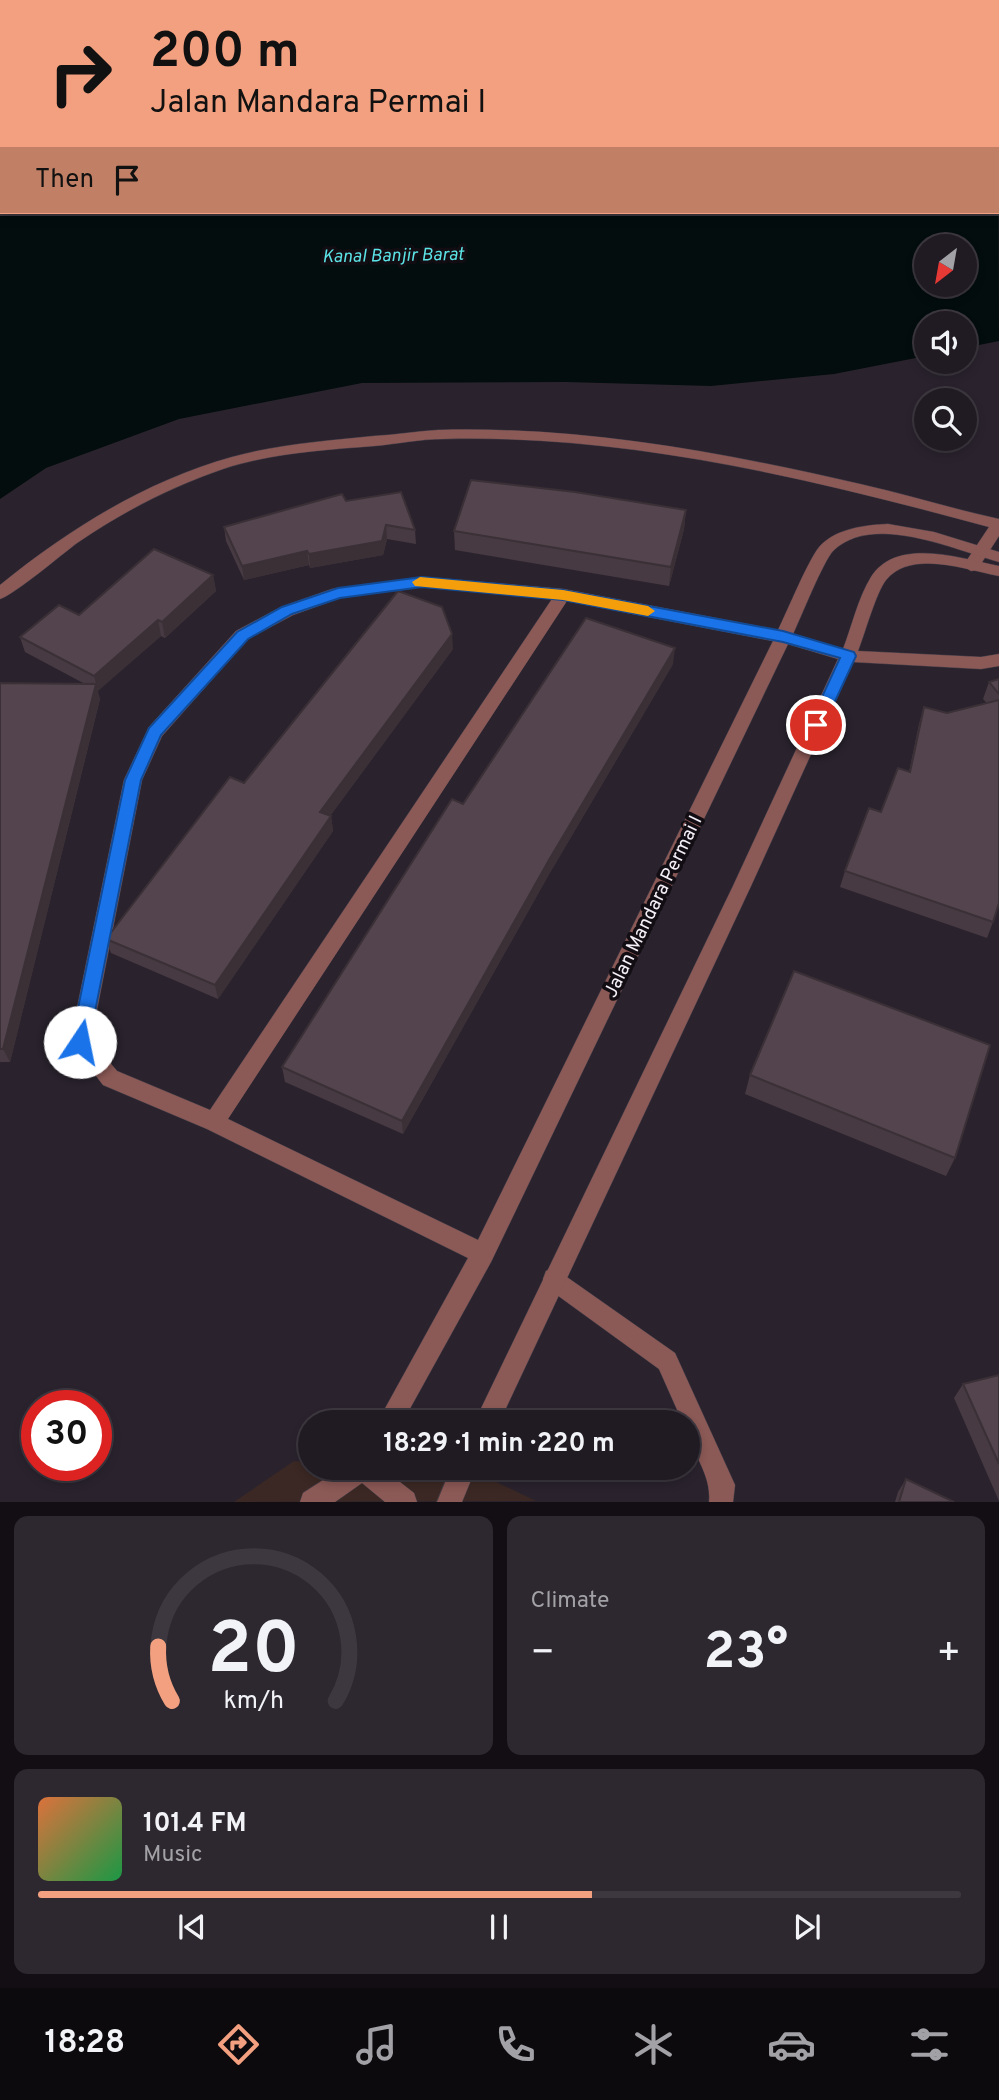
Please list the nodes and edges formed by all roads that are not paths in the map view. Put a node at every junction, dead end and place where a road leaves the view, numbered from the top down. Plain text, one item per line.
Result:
1 (999, 524) edge
2 (999, 557) edge
3 (975, 558) junction
4 (999, 571) edge
5 (0, 593) edge
6 (563, 595) junction
7 (783, 636) junction
8 (848, 656) junction
9 (999, 660) edge
10 (214, 1122) junction
11 (483, 1254) junction
12 (554, 1279) junction
13 (396, 1410) edge
14 (492, 1410) edge
15 (347, 1480) edge
16 (378, 1480) edge
17 (459, 1480) edge
18 (312, 1502) edge
19 (405, 1502) edge
20 (449, 1502) edge
21 (722, 1502) edge

1 - 3 street
1 - 5 street
2 - 3 street, Jalan Mandara Permai I
3 - 4 street, Jalan Mandara Permai I
3 - 7 street, Jalan Mandara Permai I
3 - 8 street, Jalan Mandara Permai I
6 - 7 street
6 - 10 street
6 - 10 street
7 - 8 street
7 - 11 street, Jalan Mandara Permai I
8 - 9 street
8 - 12 street, Jalan Mandara Permai I
10 - 11 street
11 - 13 street, Jalan Mandara Permai I
12 - 14 street, Jalan Mandara Permai I
12 - 21 street
15 - 18 street
16 - 19 street
17 - 20 street

